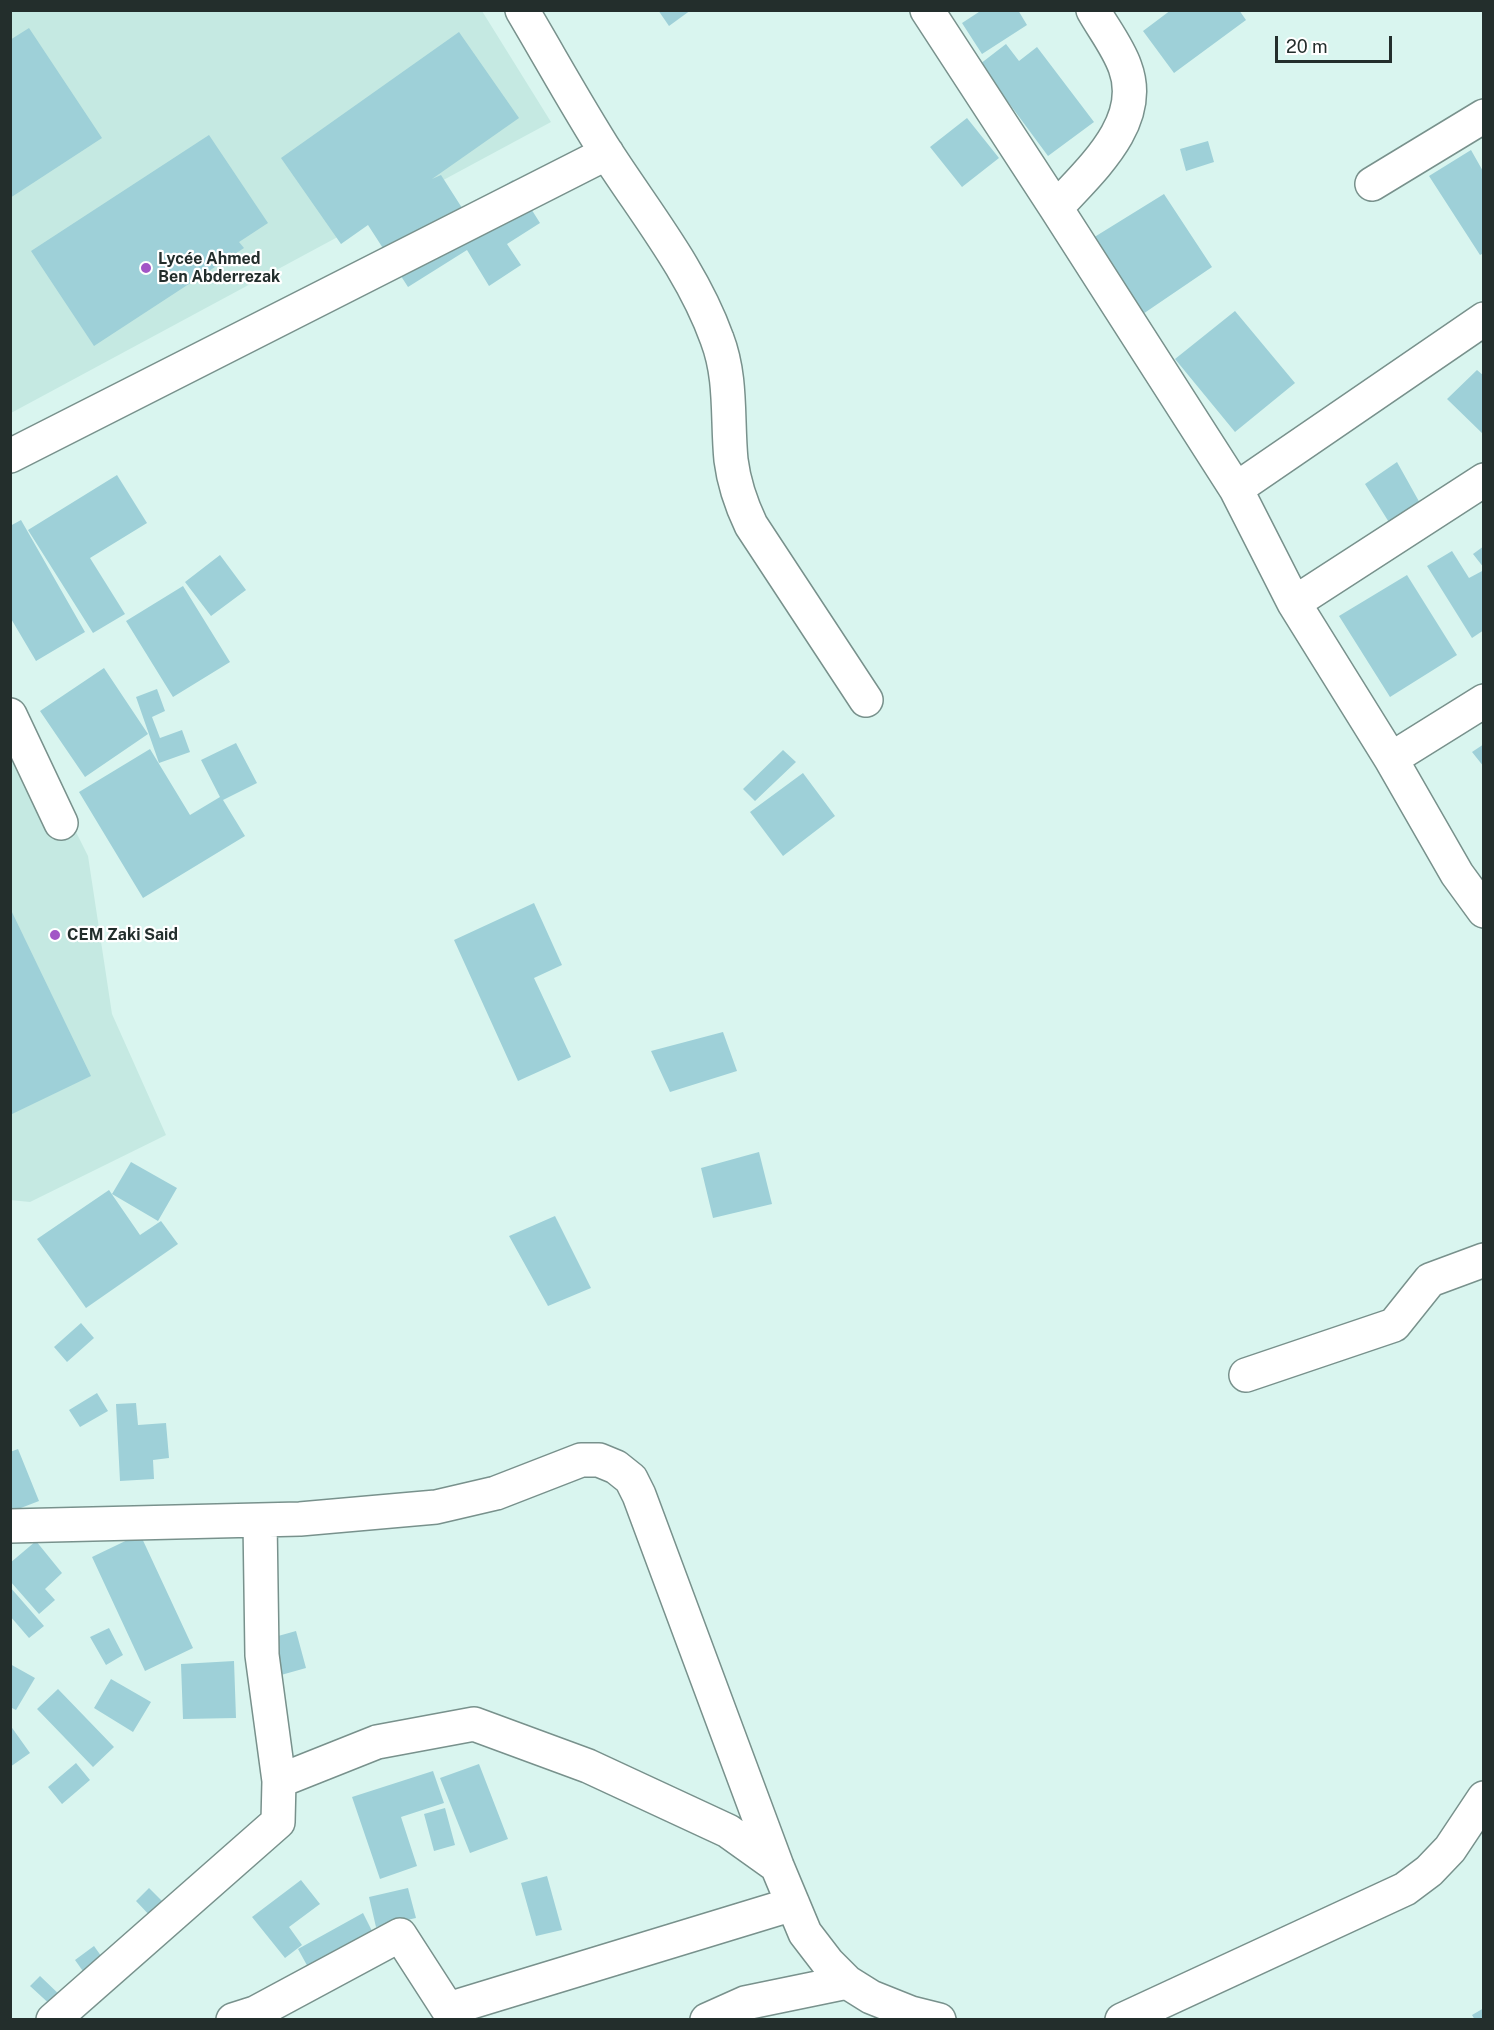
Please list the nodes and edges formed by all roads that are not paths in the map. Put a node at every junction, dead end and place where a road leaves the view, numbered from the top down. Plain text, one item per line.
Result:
1 (522, 10) edge
2 (927, 10) edge
3 (1093, 10) edge
4 (1484, 116) edge
5 (607, 153) junction
6 (1372, 184) dead end
7 (1056, 208) junction
8 (1484, 319) edge
9 (10, 456) edge
10 (1484, 480) edge
11 (1236, 489) junction
12 (1294, 603) junction
13 (866, 700) dead end
14 (1484, 701) edge
15 (10, 715) edge
16 (1391, 759) junction
17 (61, 823) dead end
18 (1484, 911) edge
19 (1484, 1260) edge
20 (1246, 1375) dead end
21 (260, 1520) junction
22 (10, 1526) edge
23 (279, 1781) junction
24 (1484, 1798) edge
25 (777, 1866) junction
26 (793, 1904) junction
27 (847, 1982) junction
28 (53, 2019) edge
29 (233, 2019) edge
30 (707, 2019) edge
31 (939, 2019) edge
32 (1122, 2019) edge

1 - 5 street
2 - 7 street
3 - 7 street
4 - 6 street
5 - 9 street
5 - 13 street
7 - 11 street
8 - 11 street
10 - 12 street
11 - 12 street
12 - 16 street
14 - 16 street
15 - 17 street
16 - 18 street
19 - 20 street
21 - 22 street
21 - 23 street
21 - 25 street
23 - 25 street
23 - 28 street
24 - 32 street
25 - 26 street
26 - 27 street
26 - 29 street
27 - 30 street
27 - 31 street

